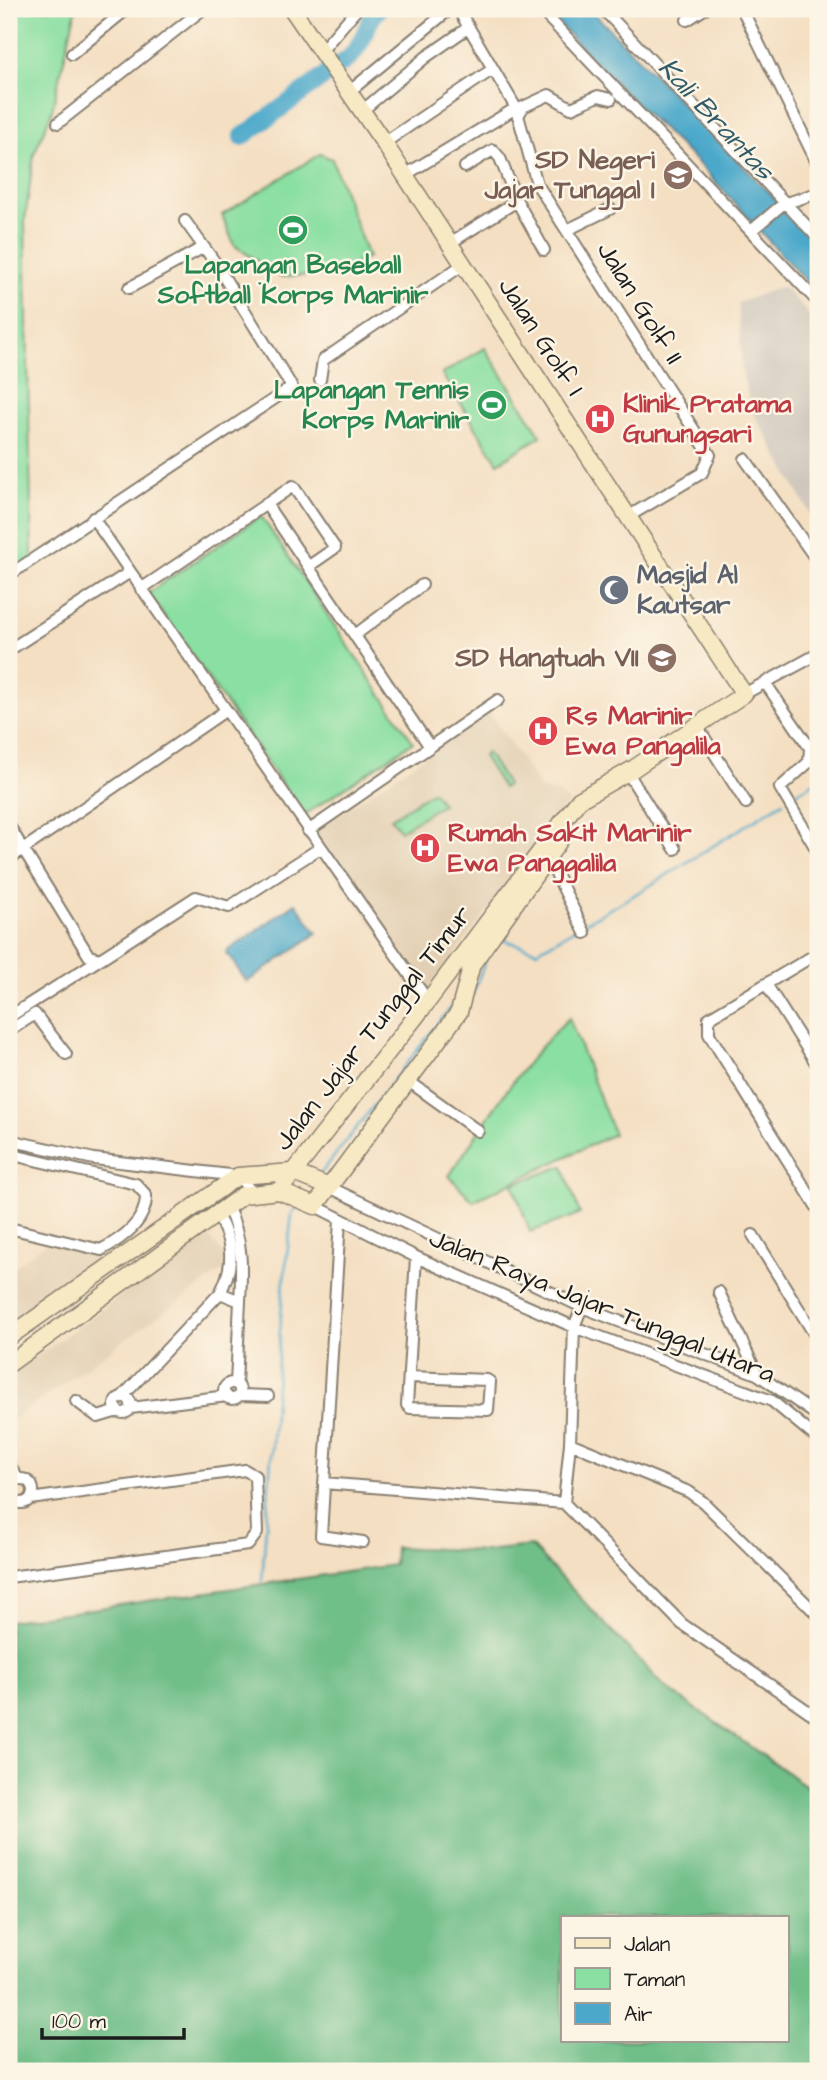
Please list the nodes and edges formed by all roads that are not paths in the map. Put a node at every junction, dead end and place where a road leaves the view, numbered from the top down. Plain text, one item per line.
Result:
1 (127, 9) edge
2 (203, 9) edge
3 (292, 9) edge
4 (358, 9) edge
5 (450, 9) edge
6 (458, 9) edge
7 (540, 9) edge
8 (603, 9) edge
9 (704, 9) edge
10 (743, 9) edge
11 (687, 20) dead end
12 (469, 27) junction
13 (322, 50) junction
14 (72, 54) dead end
15 (493, 69) junction
16 (350, 91) junction
17 (611, 99) dead end
18 (363, 110) junction
19 (517, 112) junction
20 (58, 123) dead end
21 (384, 143) junction
22 (818, 165) edge
23 (465, 167) dead end
24 (405, 175) junction
25 (818, 193) edge
26 (517, 201) junction
27 (784, 203) junction
28 (610, 209) dead end
29 (185, 221) dead end
30 (567, 230) junction
31 (753, 230) junction
32 (818, 238) edge
33 (450, 243) junction
34 (204, 247) junction
35 (544, 250) dead end
36 (464, 264) junction
37 (129, 288) dead end
38 (818, 302) edge
39 (320, 380) dead end
40 (745, 460) dead end
41 (266, 504) junction
42 (629, 516) junction
43 (93, 519) junction
44 (818, 562) edge
45 (309, 566) junction
46 (130, 572) junction
47 (9, 575) edge
48 (422, 585) dead end
49 (141, 589) junction
50 (355, 635) junction
51 (9, 650) edge
52 (818, 654) edge
53 (766, 684) junction
54 (744, 694) junction
55 (498, 700) dead end
56 (225, 711) junction
57 (697, 726) junction
58 (430, 747) junction
59 (628, 773) junction
60 (746, 803) dead end
61 (9, 826) edge
62 (308, 831) junction
63 (320, 848) junction
64 (24, 849) junction
65 (674, 849) dead end
66 (818, 852) edge
67 (545, 853) junction
68 (9, 859) edge
69 (585, 933) dead end
70 (818, 953) edge
71 (100, 959) junction
72 (766, 984) junction
73 (428, 1001) junction
74 (9, 1017) edge
75 (9, 1031) edge
76 (66, 1054) dead end
77 (818, 1066) edge
78 (407, 1080) junction
79 (478, 1131) dead end
80 (9, 1140) edge
81 (9, 1154) edge
82 (294, 1173) junction
83 (238, 1176) junction
84 (325, 1185) junction
85 (252, 1192) junction
86 (281, 1192) junction
87 (312, 1204) junction
88 (818, 1209) edge
89 (222, 1212) junction
90 (341, 1220) junction
91 (9, 1228) edge
92 (753, 1235) dead end
93 (416, 1257) junction
94 (719, 1292) dead end
95 (220, 1293) junction
96 (240, 1301) junction
97 (582, 1307) junction
98 (574, 1326) junction
99 (23, 1327) junction
100 (9, 1337) edge
101 (818, 1340) edge
102 (36, 1344) junction
103 (10, 1359) edge
104 (757, 1374) junction
105 (409, 1377) junction
106 (238, 1390) junction
107 (268, 1395) dead end
108 (122, 1397) junction
109 (76, 1401) dead end
110 (131, 1408) junction
111 (118, 1411) junction
112 (818, 1416) edge
113 (818, 1439) edge
114 (570, 1443) junction
115 (9, 1465) edge
116 (18, 1479) junction
117 (324, 1483) junction
118 (10, 1498) edge
119 (30, 1499) junction
120 (564, 1503) junction
121 (363, 1542) dead end
122 (9, 1577) edge
123 (818, 1615) edge
124 (818, 1718) edge

1 - 14 street
2 - 20 street
3 - 13 main road, Jalan Golf I
4 - 13 street
5 - 16 street
6 - 12 street, Jalan Golf II
7 - 31 street
8 - 27 street
9 - 11 street
10 - 22 street
12 - 15 street, Jalan Golf II
12 - 18 street
13 - 16 main road, Jalan Golf I
15 - 19 street, Jalan Golf II
15 - 21 street
16 - 18 main road, Jalan Golf I
17 - 19 street
18 - 21 main road, Jalan Golf I
19 - 24 street
19 - 30 street, Jalan Golf II
21 - 24 main road, Jalan Golf I
23 - 26 street
24 - 33 main road, Jalan Golf I
25 - 27 street
26 - 33 street
26 - 35 street
27 - 31 street
27 - 32 street
28 - 30 street, Jalan Golf II
29 - 34 street
30 - 42 street, Jalan Golf II
31 - 38 street
33 - 36 main road, Jalan Golf I
34 - 37 street
34 - 43 street
36 - 39 street
36 - 42 main road, Jalan Golf I
40 - 44 street
41 - 45 street
41 - 45 street
41 - 49 street
42 - 54 main road, Jalan Golf I
43 - 46 street
43 - 47 street
45 - 50 street
46 - 49 street
46 - 51 street
48 - 50 street
49 - 56 street
50 - 58 street
52 - 53 street
53 - 54 street
53 - 66 street
54 - 57 main road, Jalan Jajar Tunggal Timur
55 - 58 street
56 - 62 street
56 - 64 street
57 - 59 main road, Jalan Jajar Tunggal Timur
57 - 60 street
58 - 62 street
59 - 65 street
59 - 67 main road, Jalan Jajar Tunggal Timur
61 - 64 street
62 - 63 street
63 - 71 street
63 - 73 street
64 - 68 street
64 - 71 street
67 - 69 street
67 - 73 main road, Jalan Jajar Tunggal Timur
67 - 78 main road, Jalan Jajar Tunggal Timur
70 - 72 street
71 - 74 street
72 - 77 street
72 - 88 street
73 - 82 main road, Jalan Jajar Tunggal Timur
75 - 76 street
78 - 79 street
78 - 84 main road, Jalan Jajar Tunggal Timur
80 - 83 street
81 - 91 street
82 - 83 main road
82 - 84 main road, Jalan Raya Jajar Tunggal Utara
82 - 86 main road, Jalan Jajar Tunggal Timur
83 - 85 street
83 - 99 main road
84 - 87 main road, Jalan Jajar Tunggal Timur
84 - 97 street, Jalan Raya Jajar Tunggal Utara
85 - 86 main road
85 - 89 main road
86 - 87 main road, Jalan Raya Jajar Tunggal Utara
87 - 90 street, Jalan Raya Jajar Tunggal Utara
89 - 95 street
89 - 96 street
89 - 102 main road
90 - 93 street, Jalan Raya Jajar Tunggal Utara
90 - 117 street
92 - 101 street
93 - 98 street, Jalan Raya Jajar Tunggal Utara
93 - 105 street
94 - 104 street
95 - 96 street
95 - 108 street
96 - 106 street
97 - 98 street
97 - 104 street, Jalan Raya Jajar Tunggal Utara
98 - 113 street, Jalan Raya Jajar Tunggal Utara
98 - 114 street
99 - 100 main road
99 - 102 main road
102 - 103 main road
104 - 112 street, Jalan Raya Jajar Tunggal Utara
105 - 105 street
106 - 107 street
106 - 110 street
108 - 110 street
108 - 111 street
109 - 111 street
110 - 111 street
114 - 120 street
114 - 123 street
115 - 116 street
116 - 118 street
116 - 119 street
117 - 120 street
117 - 121 street
118 - 119 street
119 - 122 street
120 - 124 street

